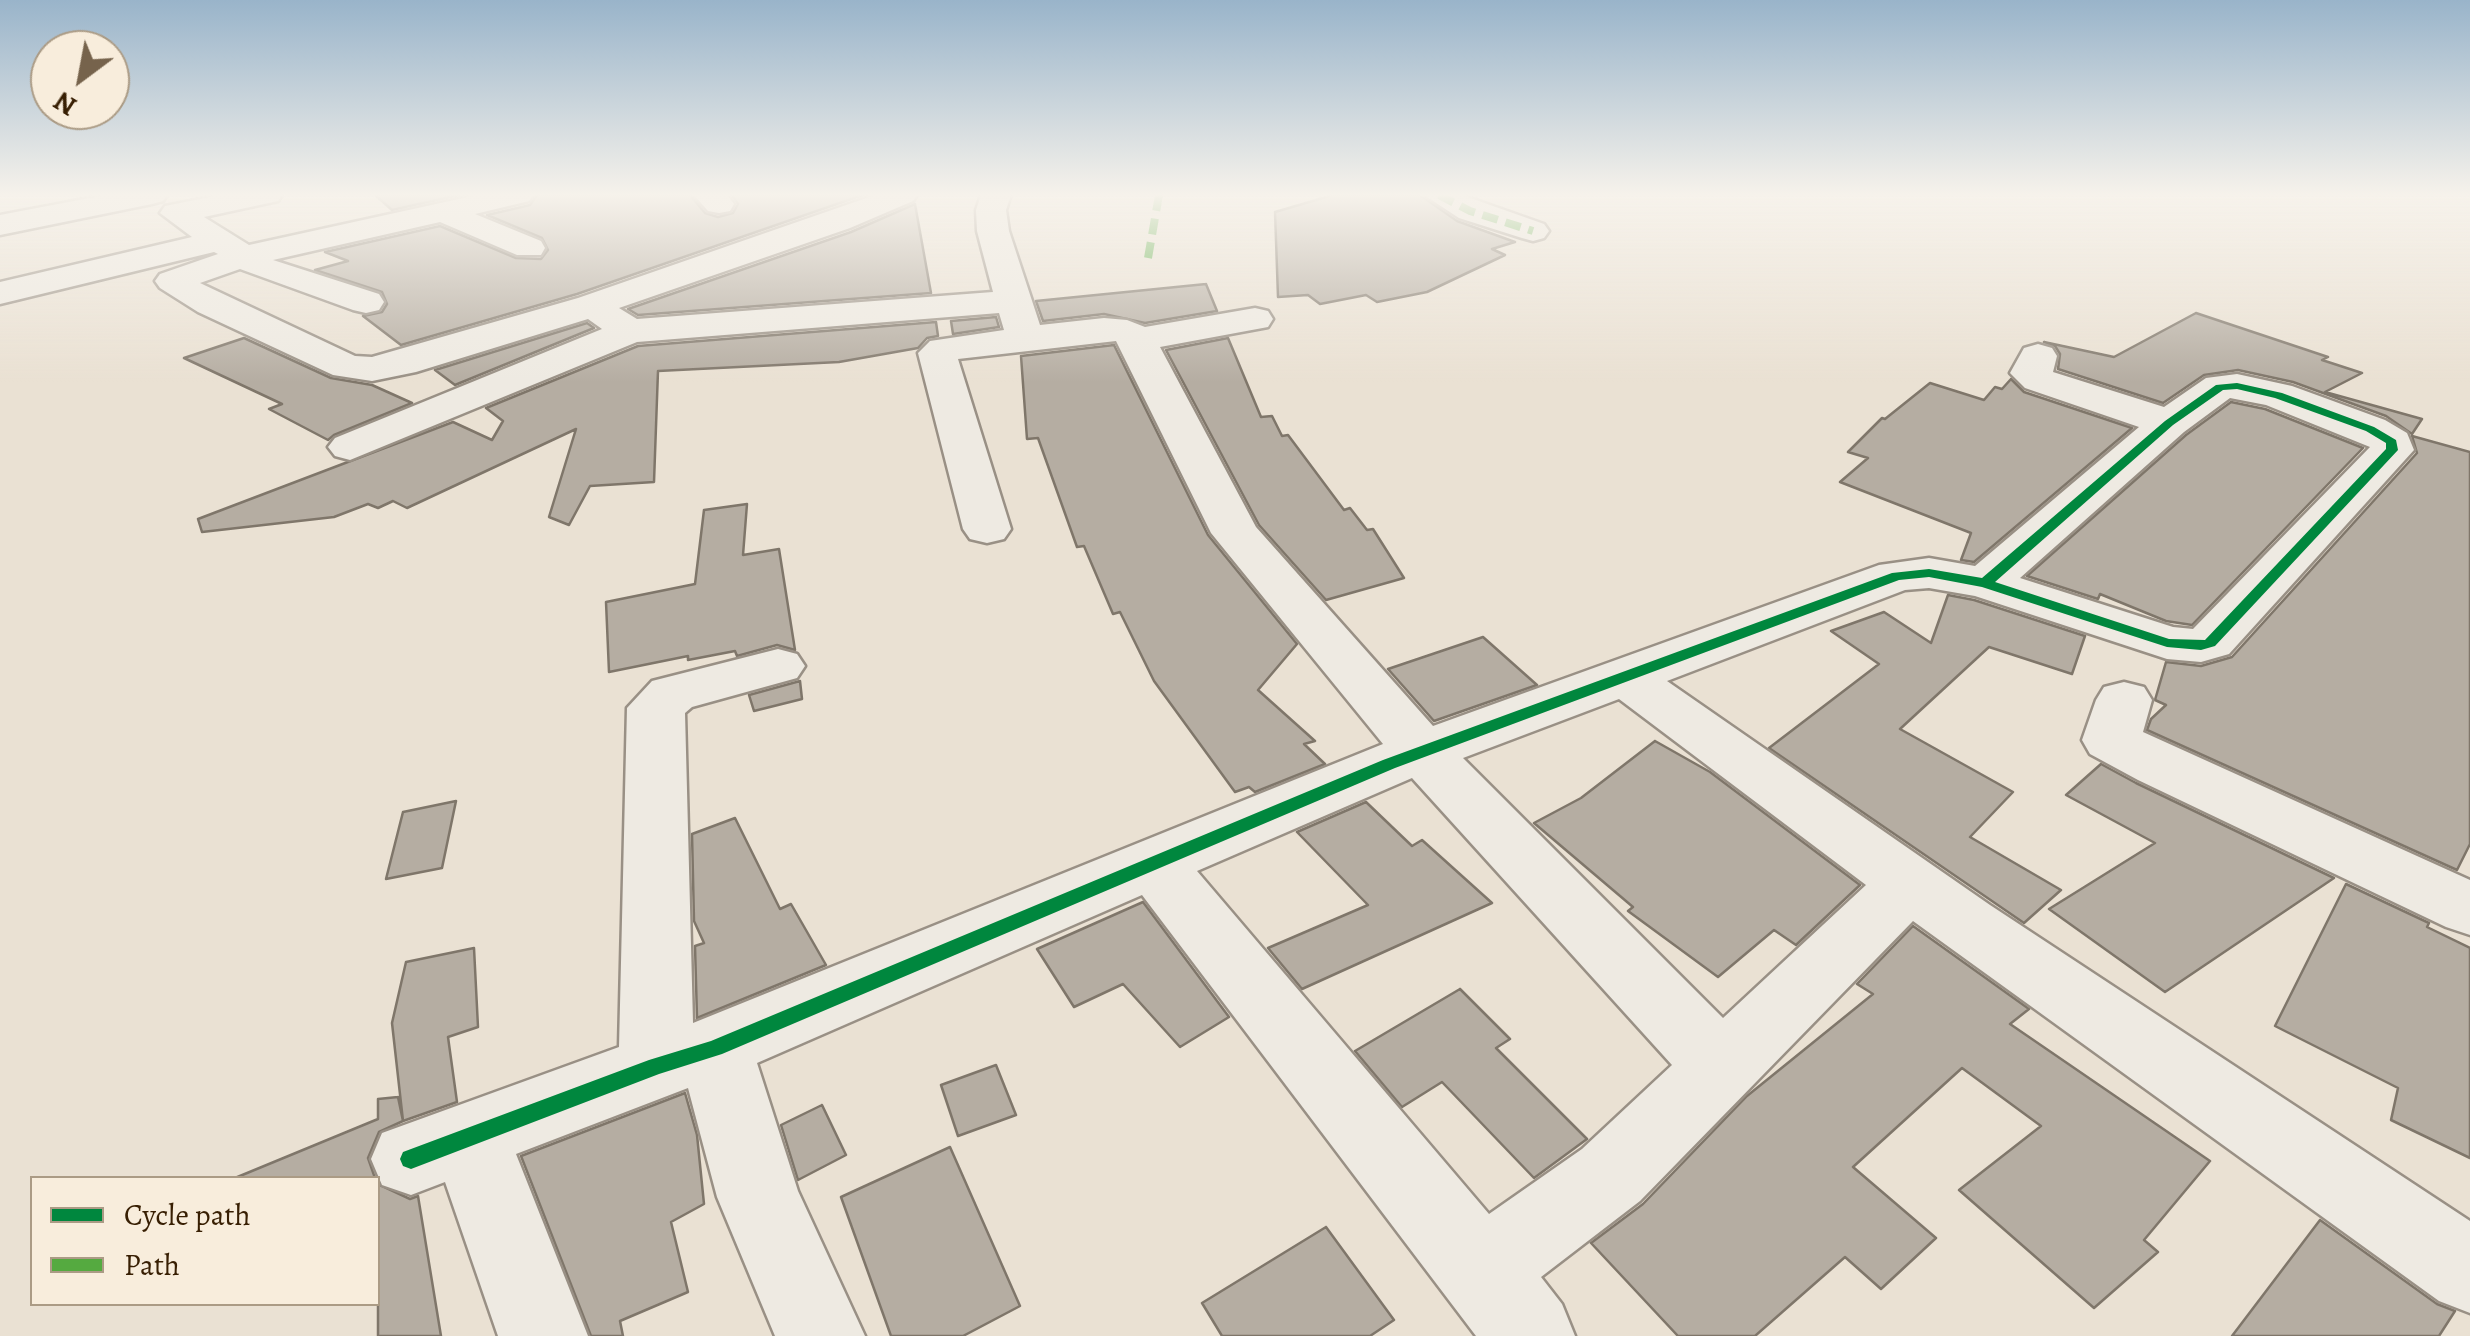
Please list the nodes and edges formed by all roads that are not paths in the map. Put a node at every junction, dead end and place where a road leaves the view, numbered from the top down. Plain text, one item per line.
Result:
1 (186, 257) edge
2 (215, 257) edge
3 (247, 257) edge
4 (733, 257) edge
5 (1001, 257) edge
6 (0, 293) edge
7 (1012, 300) junction
8 (366, 302) dead end
9 (591, 306) junction
10 (1256, 319) dead end
11 (630, 331) junction
12 (1025, 338) junction
13 (1136, 340) junction
14 (2038, 356) dead end
15 (2169, 423) junction
16 (350, 448) dead end
17 (988, 529) dead end
18 (1985, 584) junction
19 (778, 666) dead end
20 (1625, 677) junction
21 (2124, 700) dead end
22 (1422, 752) junction
23 (1153, 863) junction
24 (1910, 884) junction
25 (2470, 908) edge
26 (685, 1057) junction
27 (1723, 1068) junction
28 (1480, 1270) junction
29 (2470, 1271) edge
30 (543, 1336) edge
31 (820, 1336) edge
32 (1530, 1336) edge

1 - 6 street
2 - 9 street
3 - 8 street
4 - 9 street
5 - 7 street
7 - 11 street
7 - 12 street
9 - 11 street
10 - 13 street
11 - 16 street
12 - 13 street
12 - 17 street
13 - 22 street
14 - 15 street
15 - 18 street
15 - 18 street
18 - 20 street
19 - 26 street
20 - 22 street
20 - 24 street
21 - 25 street
22 - 23 street
22 - 27 street
23 - 26 street
23 - 28 street
24 - 27 street
24 - 29 street
26 - 30 street
26 - 31 street
27 - 28 street
28 - 32 street

